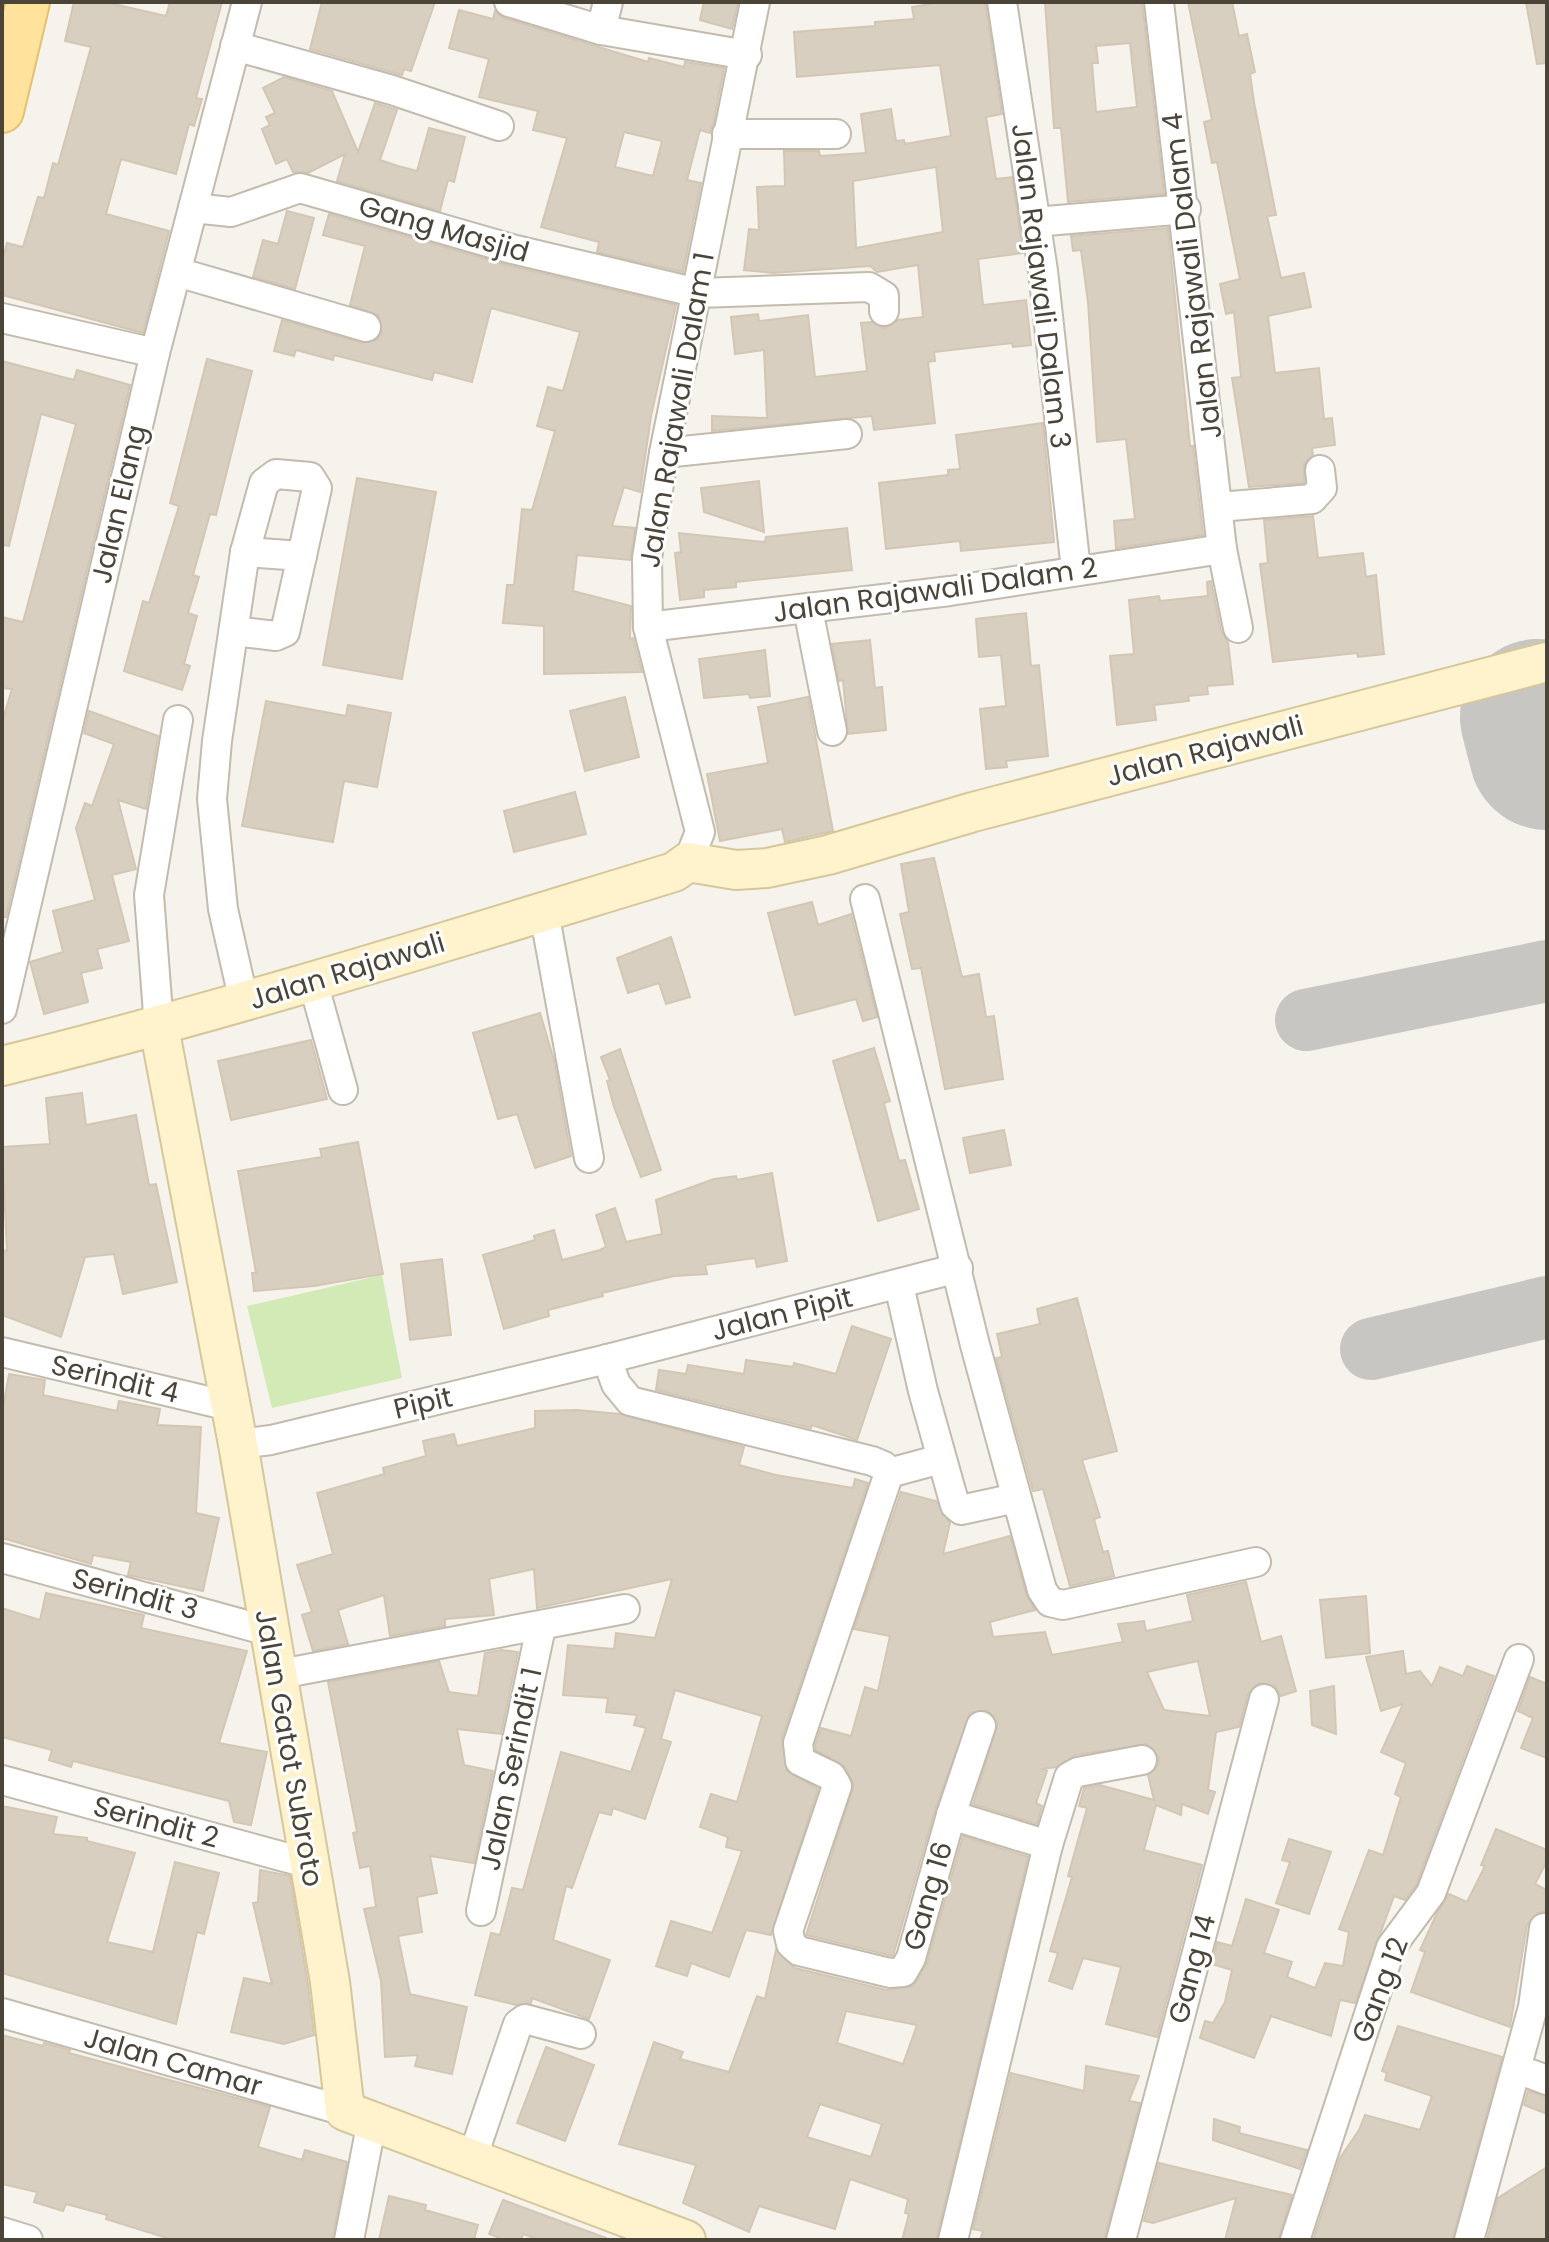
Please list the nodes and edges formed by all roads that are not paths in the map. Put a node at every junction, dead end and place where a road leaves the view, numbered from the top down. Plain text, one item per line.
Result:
1 (28, 2) edge
2 (247, 2) edge
3 (509, 2) edge
4 (608, 2) edge
5 (755, 2) edge
6 (1002, 2) edge
7 (1159, 2) edge
8 (601, 30) junction
9 (235, 46) junction
10 (747, 55) junction
11 (2, 111) edge
12 (499, 126) dead end
13 (727, 134) junction
14 (836, 134) dead end
15 (193, 208) junction
16 (1186, 209) junction
17 (1035, 222) junction
18 (177, 272) junction
19 (698, 293) junction
20 (884, 311) dead end
21 (2, 318) edge
22 (366, 327) dead end
23 (155, 353) junction
24 (847, 434) dead end
25 (664, 453) junction
26 (1320, 470) dead end
27 (1219, 507) junction
28 (1222, 549) junction
29 (245, 552) junction
30 (302, 556) junction
31 (1076, 570) junction
32 (808, 609) junction
33 (648, 627) junction
34 (1238, 628) dead end
35 (234, 631) junction
36 (1547, 662) edge
37 (178, 720) dead end
38 (832, 731) dead end
39 (688, 862) junction
40 (865, 899) dead end
41 (544, 912) junction
42 (313, 982) junction
43 (244, 1002) junction
44 (2, 1009) edge
45 (159, 1027) junction
46 (2, 1066) edge
47 (343, 1090) dead end
48 (589, 1158) dead end
49 (958, 1268) junction
50 (899, 1285) junction
51 (2, 1352) edge
52 (607, 1359) junction
53 (229, 1406) junction
54 (238, 1444) junction
55 (941, 1459) junction
56 (889, 1473) junction
57 (1016, 1498) junction
58 (2, 1558) edge
59 (1256, 1562) dead end
60 (625, 1609) dead end
61 (541, 1627) junction
62 (268, 1631) junction
63 (1519, 1659) dead end
64 (275, 1675) junction
65 (1264, 1699) dead end
66 (981, 1726) dead end
67 (1142, 1760) dead end
68 (2, 1780) edge
69 (951, 1815) junction
70 (1048, 1845) junction
71 (310, 1864) junction
72 (481, 1911) dead end
73 (1544, 1928) dead end
74 (2, 2013) edge
75 (581, 2034) dead end
76 (1517, 2069) junction
77 (1547, 2080) edge
78 (358, 2116) junction
79 (472, 2159) junction
80 (2, 2232) edge
81 (28, 2240) edge
82 (349, 2240) edge
83 (686, 2240) edge
84 (953, 2240) edge
85 (1121, 2240) edge
86 (1295, 2240) edge
87 (1469, 2240) edge

1 - 11 main road
2 - 9 street, Jalan Elang
3 - 8 street
4 - 8 street
5 - 10 street, Jalan Rajawali Dalam 1
6 - 17 street, Jalan Rajawali Dalam 3
7 - 16 street, Jalan Rajawali Dalam 4
8 - 10 street
9 - 12 street
9 - 15 street, Jalan Elang
10 - 13 street, Jalan Rajawali Dalam 1
13 - 14 street
13 - 19 street, Jalan Rajawali Dalam 1
15 - 18 street, Jalan Elang
15 - 19 street, Gang Masjid
16 - 17 street
16 - 27 street, Jalan Rajawali Dalam 4
17 - 31 street, Jalan Rajawali Dalam 3
18 - 22 street
18 - 23 street, Jalan Elang
19 - 20 street, Gang Masjid
19 - 25 street, Jalan Rajawali Dalam 1
21 - 23 street
23 - 44 street, Jalan Elang
24 - 25 street
25 - 33 street, Jalan Rajawali Dalam 1
26 - 27 street
27 - 28 street, Jalan Rajawali Dalam 4
28 - 31 street, Jalan Rajawali Dalam 2
28 - 34 street, Jalan Rajawali Dalam 4
29 - 30 street
29 - 30 street
29 - 35 street
30 - 35 street
31 - 32 street, Jalan Rajawali Dalam 2
32 - 33 street, Jalan Rajawali Dalam 2
32 - 38 street
33 - 39 street, Jalan Rajawali Dalam 1
35 - 43 street
36 - 39 street, Jalan Rajawali
37 - 45 street
39 - 41 street, Jalan Rajawali
40 - 49 street
41 - 42 street, Jalan Rajawali
41 - 48 street
42 - 43 street, Jalan Rajawali
42 - 47 street
43 - 45 street, Jalan Rajawali
45 - 46 street, Jalan Rajawali
45 - 53 street, Jalan Gatot Subroto
49 - 50 street, Jalan Pipit
49 - 57 street
50 - 52 street, Jalan Pipit
50 - 55 street
51 - 53 street, Serindit 4
52 - 54 street, Pipit
52 - 56 street
53 - 54 street, Jalan Gatot Subroto
54 - 62 street, Jalan Gatot Subroto
55 - 56 street
55 - 57 street
56 - 69 street, Gang 16
57 - 59 street
58 - 62 street, Serindit 3
60 - 61 street, Jalan Serindit 1
61 - 64 street, Jalan Serindit 1
61 - 72 street, Jalan Serindit 1
62 - 64 street, Jalan Gatot Subroto
63 - 86 street, Gang 12
64 - 71 street, Jalan Gatot Subroto
65 - 85 street, Gang 14
66 - 69 street
67 - 70 street
68 - 71 street, Serindit 2
69 - 70 street, Gang 16
70 - 84 street
71 - 78 street, Jalan Gatot Subroto
73 - 76 street
74 - 78 street, Jalan Camar
75 - 79 street
76 - 77 street
76 - 87 street
78 - 79 street
78 - 82 street
79 - 83 street
80 - 81 street

